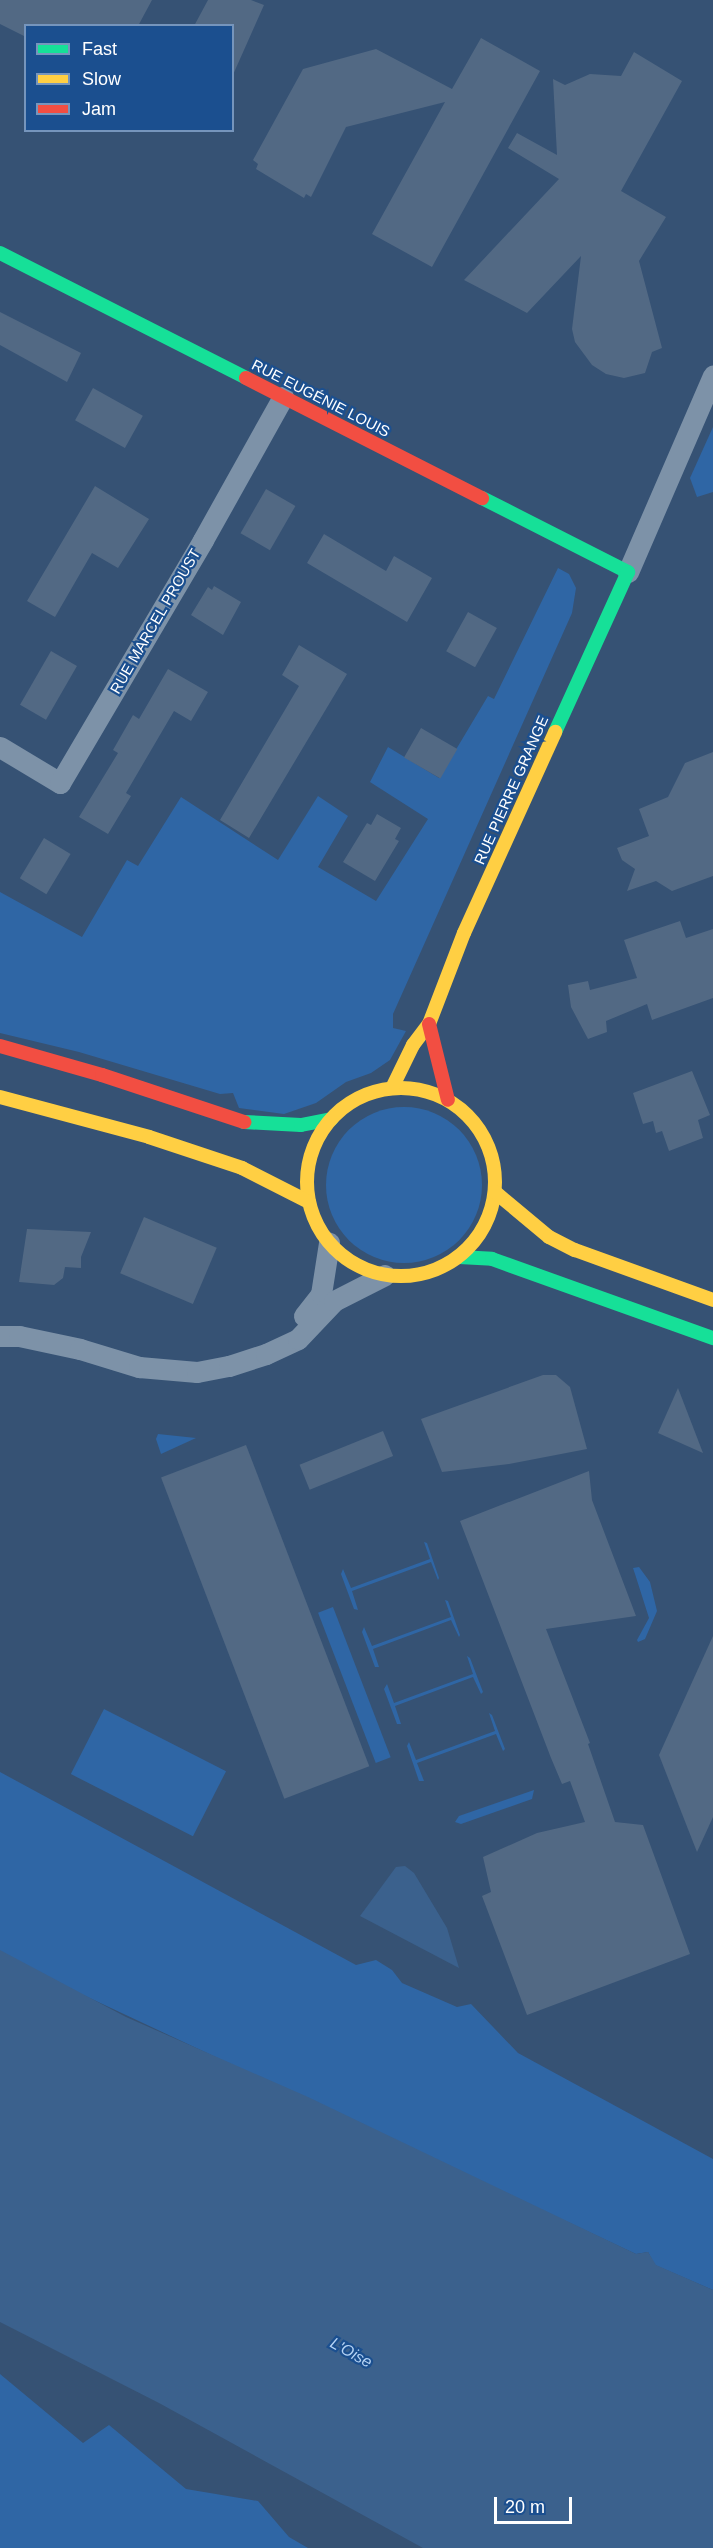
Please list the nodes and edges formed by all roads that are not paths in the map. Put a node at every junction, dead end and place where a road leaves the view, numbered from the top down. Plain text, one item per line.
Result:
1 (0, 253) edge
2 (713, 376) edge
3 (283, 397) junction
4 (628, 572) junction
5 (0, 747) edge
6 (429, 1024) junction
7 (0, 1046) edge
8 (392, 1088) junction
9 (0, 1097) edge
10 (448, 1100) junction
11 (331, 1119) junction
12 (495, 1192) junction
13 (309, 1202) junction
14 (329, 1243) junction
15 (459, 1257) junction
16 (385, 1275) junction
17 (713, 1300) edge
18 (0, 1336) edge
19 (713, 1338) edge
20 (283, 1346) junction

1 - 3 main road, RUE EUGÉNIE LOUIS
2 - 4 street
3 - 4 main road, RUE EUGÉNIE LOUIS
3 - 5 street, RUE MARCEL PROUST
4 - 6 main road, RUE PIERRE GRANGE
6 - 8 main road, RUE PIERRE GRANGE
6 - 10 main road
7 - 11 main road
8 - 10 main road
8 - 11 main road
9 - 13 main road
10 - 12 main road
11 - 13 main road
12 - 15 main road
12 - 17 main road
13 - 14 main road
14 - 16 main road
14 - 20 street
15 - 16 main road
15 - 19 main road
16 - 20 street
18 - 20 street

